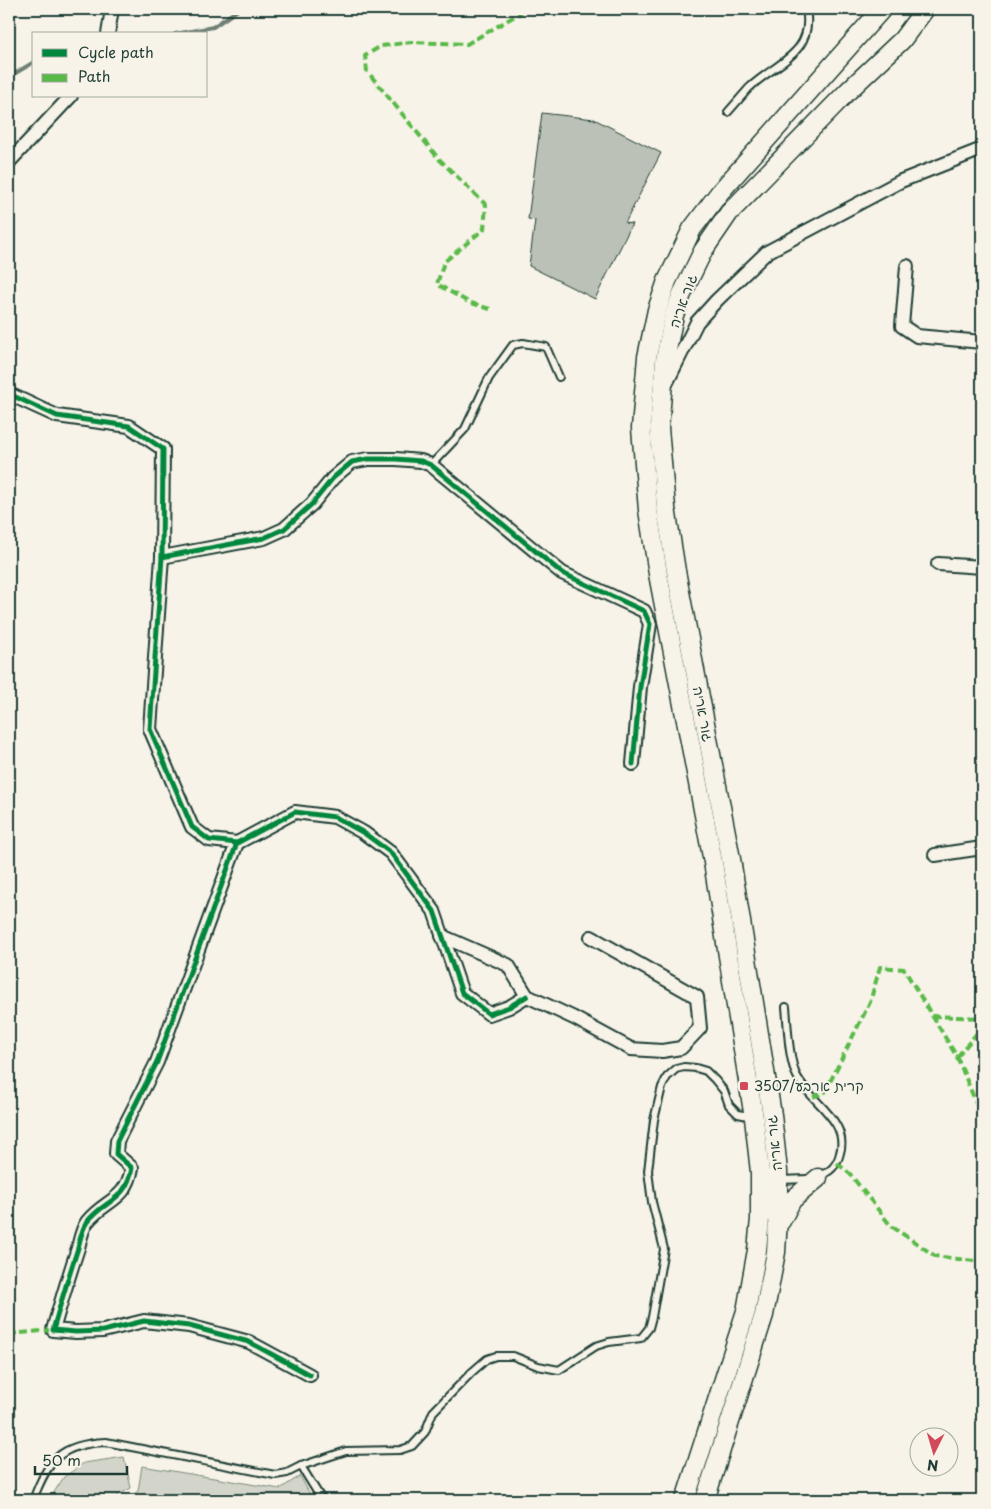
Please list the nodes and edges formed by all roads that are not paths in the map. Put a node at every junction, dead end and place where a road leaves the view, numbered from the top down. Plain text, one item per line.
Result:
1 (112, 9) edge
2 (806, 9) edge
3 (882, 9) edge
4 (925, 9) edge
5 (108, 32) edge
6 (69, 98) edge
7 (728, 112) dead end
8 (982, 149) edge
9 (9, 162) edge
10 (907, 266) dead end
11 (982, 342) edge
12 (559, 377) dead end
13 (661, 392) junction
14 (9, 394) edge
15 (431, 465) junction
16 (162, 557) junction
17 (938, 564) dead end
18 (982, 567) edge
19 (634, 764) dead end
20 (237, 843) junction
21 (982, 848) edge
22 (935, 855) dead end
23 (442, 936) junction
24 (591, 937) dead end
25 (527, 996) junction
26 (786, 1007) dead end
27 (754, 1118) junction
28 (818, 1178) junction
29 (778, 1180) junction
30 (760, 1182) junction
31 (778, 1228) junction
32 (310, 1375) dead end
33 (301, 1466) junction
34 (33, 1500) edge
35 (322, 1500) edge
36 (686, 1500) edge
37 (705, 1500) edge

1 - 5 street
2 - 7 lane
3 - 27 main road, גור אריה
4 - 13 main road, גור אריה
6 - 9 street
8 - 13 street
10 - 11 street
12 - 15 lane
13 - 29 main road, גור אריה
14 - 16 street
15 - 16 street
15 - 19 street
16 - 20 street
17 - 18 street
20 - 23 street
20 - 32 street
21 - 22 street
23 - 25 street
23 - 25 street
24 - 25 street
26 - 28 lane
27 - 30 main road, גור אריה
27 - 33 lane
28 - 29 lane
28 - 31 main road
29 - 30 lane
29 - 31 main road, גור אריה
30 - 36 main road, גור אריה
31 - 37 main road, גור אריה
33 - 34 lane
33 - 35 lane

